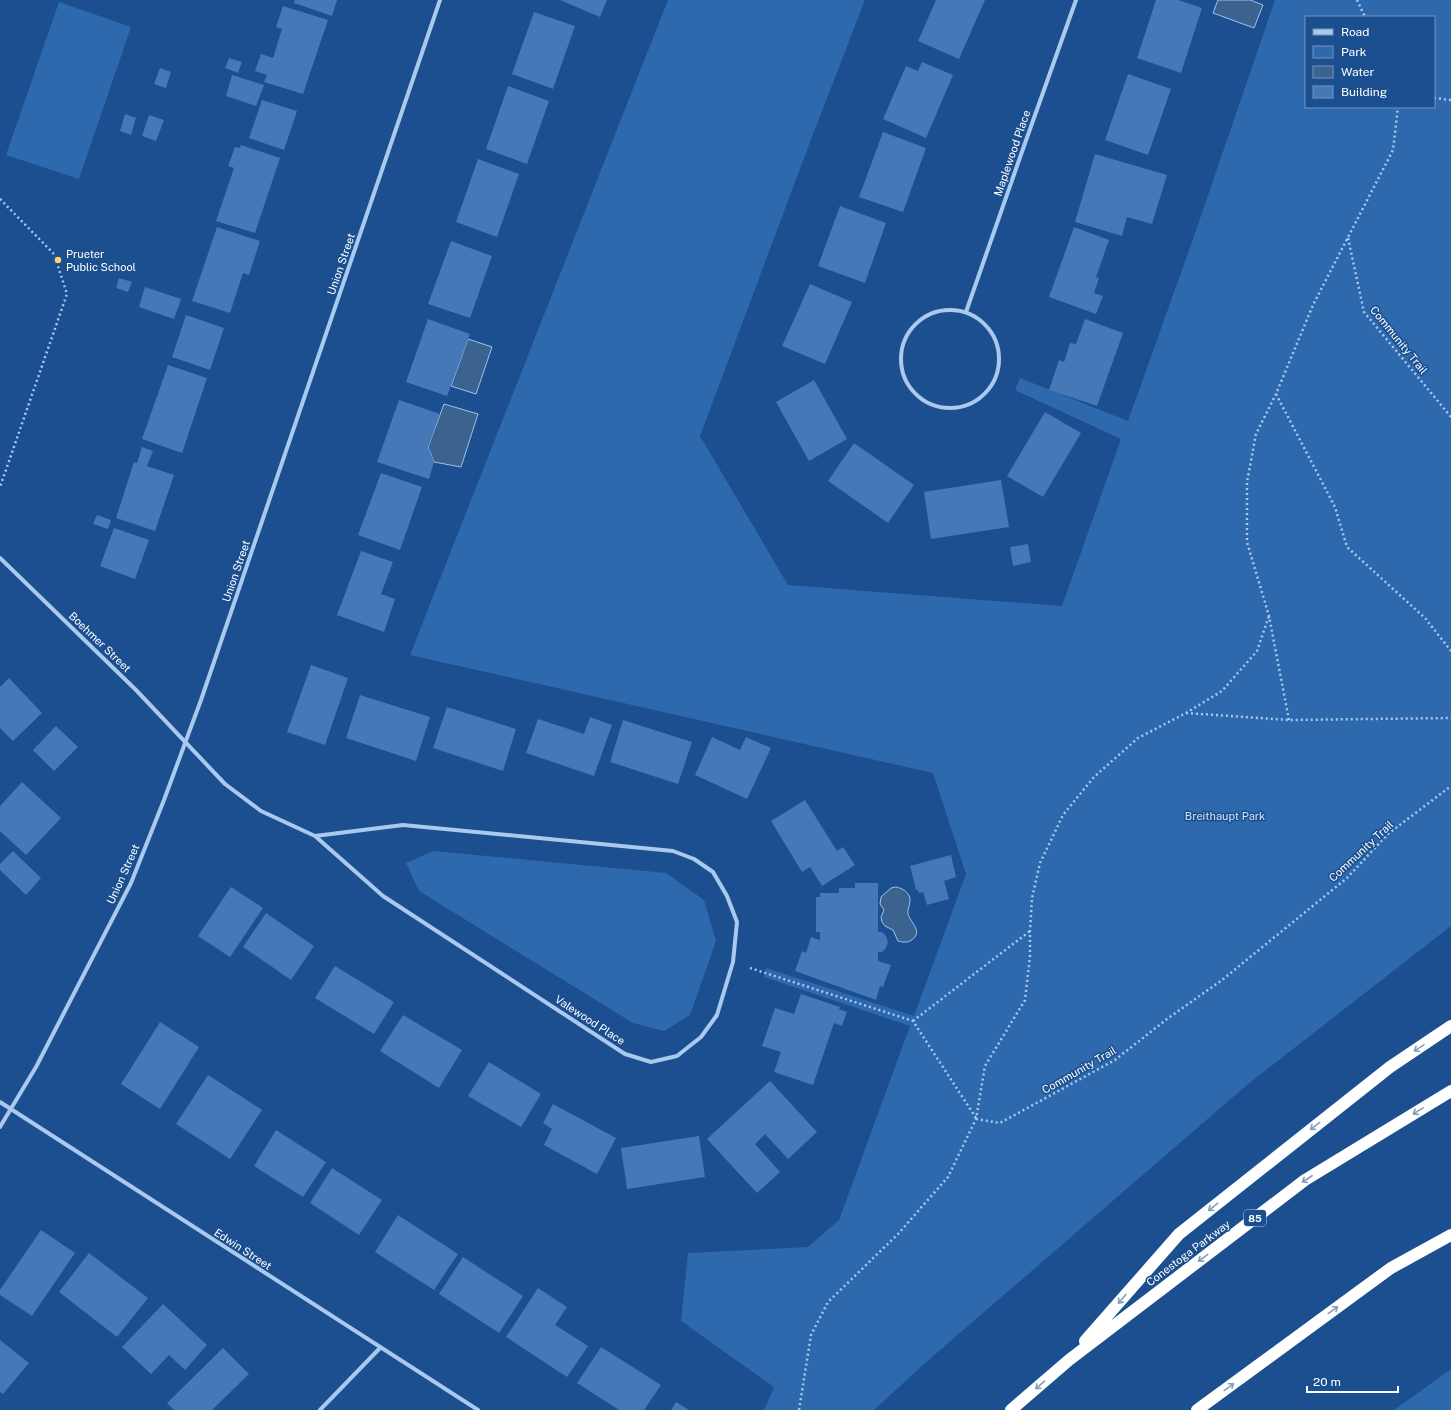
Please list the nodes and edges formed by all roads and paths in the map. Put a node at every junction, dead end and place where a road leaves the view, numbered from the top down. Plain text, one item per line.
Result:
1 (440, 0) edge
2 (1076, 0) edge
3 (1357, 0) edge
4 (1365, 16) edge
5 (1435, 98) edge
6 (1451, 100) edge
7 (1398, 108) edge
8 (0, 199) edge
9 (1348, 238) junction
10 (966, 312) junction
11 (1276, 394) junction
12 (1451, 417) edge
13 (0, 487) edge
14 (0, 558) edge
15 (1269, 616) junction
16 (1451, 651) edge
17 (1186, 713) junction
18 (1451, 718) edge
19 (1290, 720) junction
20 (186, 742) junction
21 (1451, 786) edge
22 (315, 836) junction
23 (1030, 931) junction
24 (733, 962) junction
25 (913, 1021) junction
26 (1451, 1026) edge
27 (1451, 1091) edge
28 (0, 1102) edge
29 (11, 1110) junction
30 (976, 1119) junction
31 (0, 1127) edge
32 (1451, 1235) edge
33 (380, 1348) junction
34 (1069, 1360) junction
35 (320, 1410) edge
36 (478, 1410) edge
37 (799, 1410) edge
38 (1011, 1410) edge
39 (1197, 1410) edge

1 - 20 street, Union Street
2 - 10 street, Maplewood Place
3 - 4 path
5 - 6 path
7 - 9 path
8 - 13 path
9 - 11 path
9 - 12 path, Community Trail
10 - 10 street
11 - 15 path
11 - 16 path
14 - 20 street, Boehmer Street
15 - 17 path
15 - 19 path
17 - 19 path
17 - 23 path
18 - 19 path
20 - 22 street, Valewood Place
20 - 29 street, Union Street
21 - 30 path, Community Trail
22 - 24 street, Valewood Place
22 - 24 street, Valewood Place
23 - 25 path
23 - 30 path
24 - 25 path
25 - 30 path
26 -> 34 highway
27 -> 34 highway, Conestoga Parkway / 85
28 - 29 street, Edwin Street
29 - 31 street, Union Street
29 - 33 street, Edwin Street
30 - 37 path
39 -> 32 highway
33 - 35 street
33 - 36 street, Edwin Street
34 -> 38 highway, Conestoga Parkway / 85

